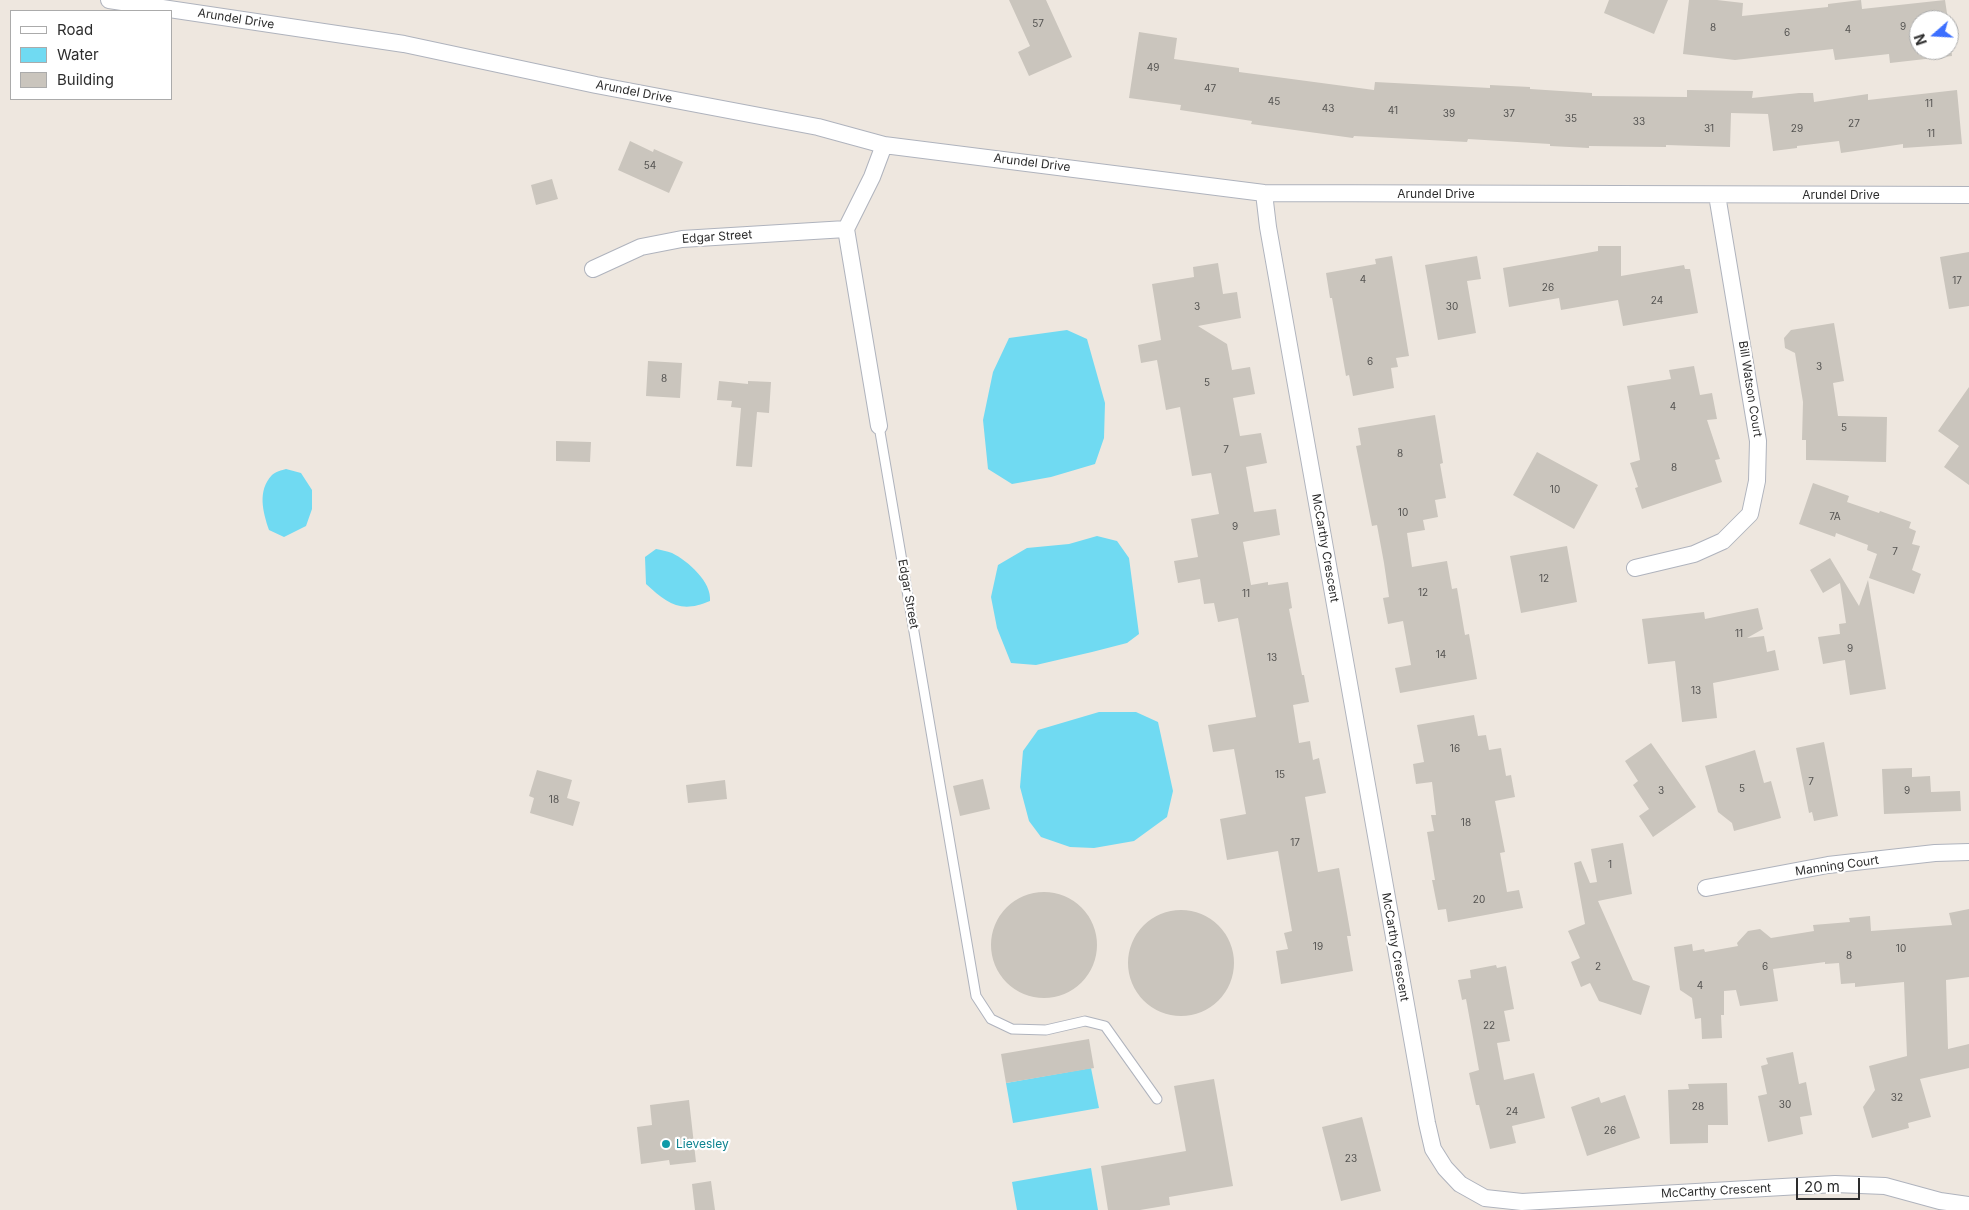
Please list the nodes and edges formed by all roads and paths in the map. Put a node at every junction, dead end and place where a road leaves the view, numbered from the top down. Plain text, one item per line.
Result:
1 (109, 0) edge
2 (884, 145) junction
3 (1264, 193) junction
4 (1717, 195) junction
5 (1969, 195) edge
6 (846, 229) junction
7 (593, 270) dead end
8 (879, 426) joint
9 (1635, 568) dead end
10 (1969, 852) edge
11 (1706, 888) dead end
12 (1157, 1099) dead end
13 (1969, 1205) edge

1 - 2 street, Arundel Drive
2 - 3 street, Arundel Drive
2 - 6 street
3 - 4 street, Arundel Drive
3 - 13 street, McCarthy Crescent
4 - 5 street, Arundel Drive
4 - 9 street, Bill Watson Court
6 - 7 street, Edgar Street
6 - 8 street, Edgar Street
8 - 12 lane, Edgar Street
10 - 11 street, Manning Court

